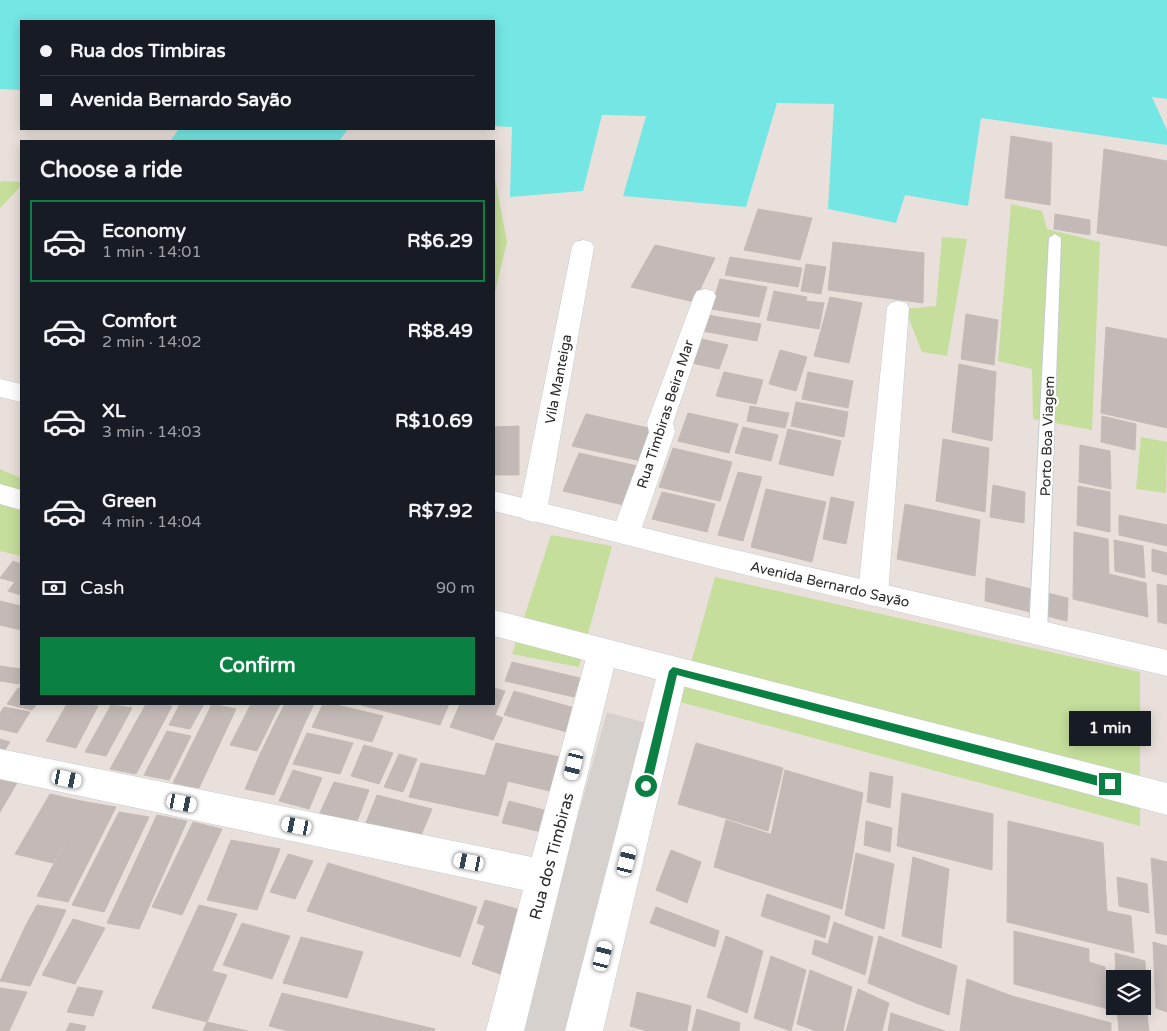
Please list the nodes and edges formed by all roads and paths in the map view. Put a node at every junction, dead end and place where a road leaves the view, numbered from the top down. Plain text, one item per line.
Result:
1 (1055, 238) dead end
2 (583, 247) dead end
3 (705, 296) dead end
4 (898, 308) dead end
5 (0, 388) edge
6 (20, 393) edge
7 (0, 494) edge
8 (20, 500) edge
9 (495, 502) edge
10 (533, 511) junction
11 (626, 533) junction
12 (873, 594) junction
13 (495, 623) edge
14 (1038, 633) junction
15 (603, 652) junction
16 (1167, 663) edge
17 (673, 671) junction
18 (0, 764) edge
19 (1167, 799) edge
20 (545, 877) junction
21 (505, 1031) edge
22 (584, 1031) edge

1 - 14 lane, Porto Boa Viagem
2 - 10 street, Vila Manteiga
3 - 11 street, Rua Timbiras Beira Mar
4 - 12 street
5 - 6 street
7 - 8 street
9 - 10 street, Avenida Bernardo Sayão
10 - 11 street, Avenida Bernardo Sayão
11 - 12 street, Avenida Bernardo Sayão
12 - 14 street, Avenida Bernardo Sayão
13 - 15 street
14 - 16 street, Avenida Bernardo Sayão
15 - 17 street
15 - 20 street, Rua dos Timbiras
17 - 19 street
17 - 22 street
18 - 20 street
20 - 21 street, Rua dos Timbiras

